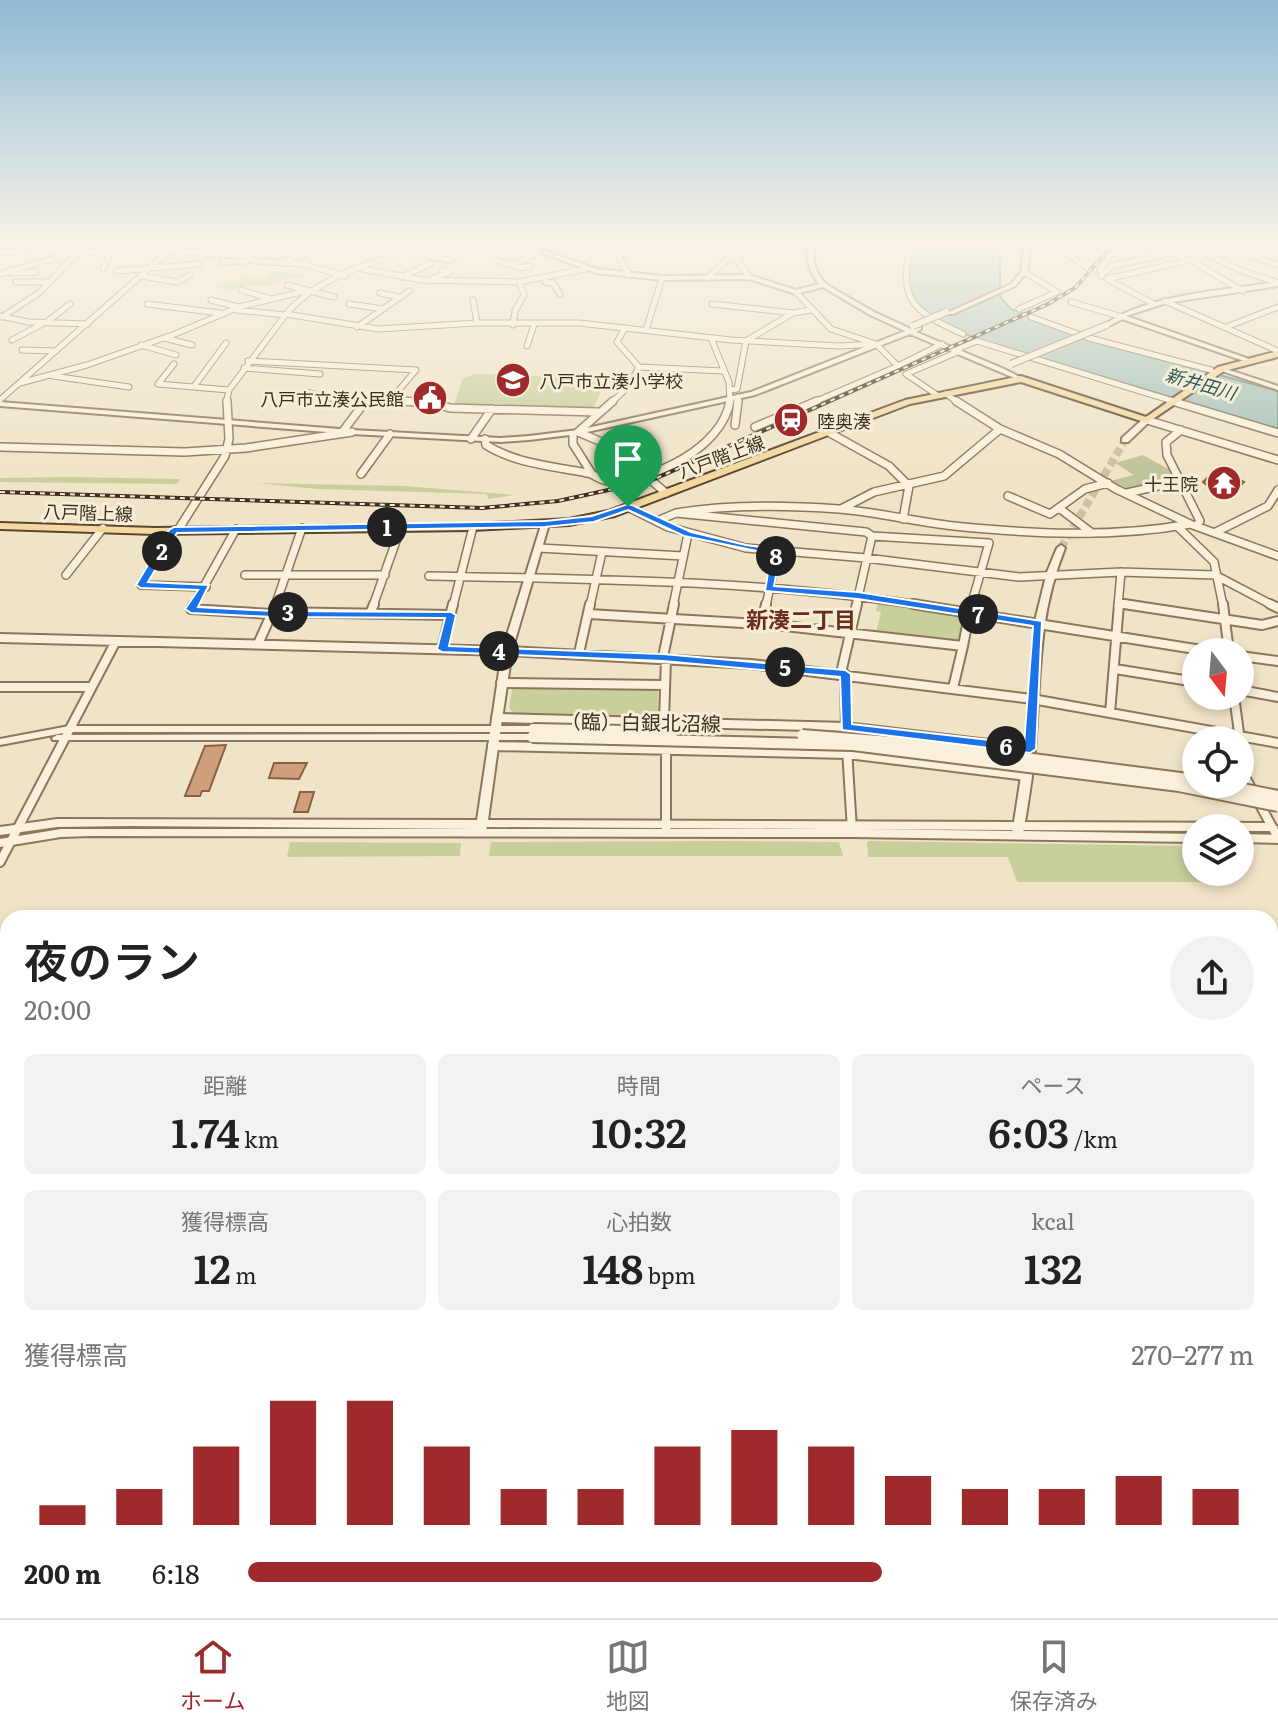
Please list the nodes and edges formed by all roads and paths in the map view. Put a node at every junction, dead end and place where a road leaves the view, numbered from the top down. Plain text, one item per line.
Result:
1 (15, 319) edge
2 (51, 319) edge
3 (94, 319) edge
4 (208, 319) edge
5 (283, 319) edge
6 (307, 319) edge
7 (370, 319) edge
8 (476, 319) edge
9 (514, 319) edge
10 (650, 319) edge
11 (784, 319) edge
12 (820, 319) edge
13 (879, 319) edge
14 (934, 319) edge
15 (936, 319) edge
16 (1035, 319) edge
17 (1119, 319) edge
18 (1126, 319) edge
19 (1206, 319) edge
20 (1248, 319) edge
21 (46, 322) junction
22 (477, 323) junction
23 (88, 324) junction
24 (513, 325) junction
25 (534, 325) junction
26 (357, 327) junction
27 (1226, 327) junction
28 (625, 328) junction
29 (913, 328) junction
30 (184, 330) junction
31 (646, 330) junction
32 (199, 333) dead end
33 (963, 334) dead end
34 (163, 338) junction
35 (711, 338) junction
36 (12, 340) dead end
37 (746, 341) junction
38 (226, 343) dead end
39 (876, 344) junction
40 (942, 344) junction
41 (140, 345) junction
42 (192, 345) dead end
43 (527, 346) dead end
44 (22, 350) dead end
45 (958, 350) junction
46 (56, 351) junction
47 (1278, 352) edge
48 (176, 355) dead end
49 (1247, 360) junction
50 (248, 361) junction
51 (174, 364) dead end
52 (898, 366) junction
53 (639, 367) junction
54 (244, 368) junction
55 (1000, 368) junction
56 (1216, 370) junction
57 (723, 371) junction
58 (320, 374) dead end
59 (51, 376) junction
60 (1021, 379) junction
61 (20, 383) junction
62 (195, 385) junction
63 (129, 387) dead end
64 (1278, 388) edge
65 (229, 390) junction
66 (306, 392) dead end
67 (941, 394) junction
68 (733, 395) junction
69 (0, 402) edge
70 (1174, 402) junction
71 (492, 409) junction
72 (597, 412) junction
73 (1147, 420) junction
74 (226, 422) junction
75 (735, 425) dead end
76 (755, 427) dead end
77 (1000, 429) junction
78 (1181, 430) junction
79 (347, 432) junction
80 (830, 433) junction
81 (1278, 433) edge
82 (390, 434) junction
83 (576, 434) junction
84 (471, 439) junction
85 (485, 439) junction
86 (1125, 440) tunnel mouth
87 (0, 447) edge
88 (227, 450) junction
89 (1278, 460) edge
90 (361, 474) dead end
91 (592, 474) junction
92 (644, 475) junction
93 (1180, 481) junction
94 (1108, 483) junction
95 (909, 486) junction
96 (1278, 490) edge
97 (666, 493) junction
98 (1127, 493) junction
99 (1008, 496) dead end
100 (628, 507) junction
101 (1059, 508) junction
102 (841, 509) junction
103 (676, 513) junction
104 (903, 519) junction
105 (657, 521) junction
106 (545, 524) junction
107 (1193, 524) junction
108 (0, 526) edge
109 (401, 527) junction
110 (473, 527) junction
111 (103, 528) junction
112 (302, 528) junction
113 (1179, 528) junction
114 (236, 529) junction
115 (176, 530) junction
116 (1216, 532) junction
117 (1092, 533) junction
118 (688, 534) junction
119 (872, 536) junction
120 (539, 548) junction
121 (1061, 548) tunnel mouth
122 (602, 552) junction
123 (777, 552) junction
124 (683, 556) junction
125 (1278, 556) edge
126 (866, 558) junction
127 (1121, 572) junction
128 (286, 574) junction
129 (980, 574) junction
130 (66, 575) dead end
131 (245, 575) dead end
132 (385, 575) junction
133 (1050, 575) junction
134 (1215, 575) junction
135 (429, 576) dead end
136 (460, 577) junction
137 (528, 578) junction
138 (595, 579) junction
139 (678, 581) junction
140 (206, 587) junction
141 (769, 588) junction
142 (858, 595) junction
143 (1119, 603) junction
144 (1278, 608) edge
145 (969, 612) junction
146 (273, 613) junction
147 (370, 614) junction
148 (589, 614) junction
149 (451, 615) junction
150 (672, 617) junction
151 (1226, 620) junction
152 (1278, 621) edge
153 (762, 624) junction
154 (1038, 624) junction
155 (851, 631) junction
156 (1116, 636) junction
157 (0, 638) edge
158 (1228, 638) edge
159 (116, 641) junction
160 (258, 644) junction
161 (963, 646) junction
162 (1182, 647) edge
163 (442, 649) junction
164 (507, 651) junction
165 (579, 653) junction
166 (664, 657) junction
167 (1254, 658) edge
168 (1278, 661) edge
169 (1115, 669) junction
170 (843, 673) junction
171 (1182, 680) edge
172 (501, 683) junction
173 (664, 685) junction
174 (0, 687) edge
175 (90, 687) junction
176 (953, 688) junction
177 (1254, 693) edge
178 (1278, 697) edge
179 (1032, 699) junction
180 (1110, 713) junction
181 (664, 721) junction
182 (1182, 726) edge
183 (846, 727) junction
184 (494, 732) junction
185 (67, 733) junction
186 (533, 733) junction
187 (1254, 739) edge
188 (0, 742) edge
189 (1278, 743) edge
190 (0, 749) edge
191 (666, 749) junction
192 (1030, 749) junction
193 (848, 754) junction
194 (1026, 776) junction
195 (1182, 778) edge
196 (1254, 791) edge
197 (1254, 794) edge
198 (1278, 796) edge
199 (1278, 806) edge
200 (481, 827) junction
201 (18, 828) junction
202 (666, 828) junction
203 (852, 829) junction
204 (1018, 830) junction
205 (0, 831) edge
206 (1276, 834) edge
207 (1254, 836) edge
208 (1182, 837) edge
209 (6, 842) edge
210 (0, 862) edge

1 - 21 street
2 - 21 street
3 - 23 street
4 - 30 street
5 - 50 street
6 - 26 street
7 - 26 street
8 - 22 street
9 - 24 street
10 - 31 street
11 - 37 street
12 - 39 street
13 - 29 street
14 - 33 street
15 - 29 street, bridge
16 - 56 street
17 - 55 street, bridge
18 - 49 street
19 - 27 street
20 - 27 street
21 - 23 street
21 - 36 street
22 - 24 street
22 - 26 street
23 - 46 street
24 - 25 street
25 - 28 street
25 - 43 street
27 - 47 street
28 - 31 street
28 - 53 street
29 - 39 street
29 - 40 street
30 - 32 street
30 - 34 street
31 - 35 street
34 - 41 street
34 - 42 street
35 - 37 street
35 - 57 street
37 - 39 street
37 - 68 street
38 - 62 street
39 - 52 street
39 - 68 street
40 - 45 street
40 - 52 street
41 - 48 street
41 - 59 street
44 - 46 street
45 - 55 street
45 - 67 street
45 - 70 street
46 - 61 street
47 - 49 main road
49 - 56 main road
50 - 54 street
50 - 71 street
51 - 62 street
52 - 76 street
53 - 57 street
53 - 72 street
54 - 58 street
54 - 65 street
55 - 60 street
56 - 64 street
56 - 70 main road
57 - 68 street
59 - 61 street
59 - 63 street
60 - 67 main road, 八戸階上線
60 - 73 main road, 八戸階上線
61 - 69 street
62 - 65 street
65 - 74 street
66 - 79 street
67 - 77 street
67 - 80 main road, 八戸階上線
68 - 75 street
68 - 83 street
68 - 92 street
69 - 74 street
70 - 73 main road
70 - 81 street
71 - 72 street
71 - 84 street
72 - 83 street
73 - 78 street
73 - 86 street
74 - 79 street
74 - 88 street
77 - 94 street
77 - 95 street
78 - 89 street
78 - 93 street
79 - 82 street
79 - 88 street
80 - 95 street
80 - 97 main road, 八戸階上線
82 - 84 street
82 - 90 street
83 - 85 street
83 - 91 street
83 - 92 street
84 - 85 street
85 - 91 street
87 - 88 street
88 - 115 street
91 - 92 street
92 - 97 street
93 - 98 street
93 - 107 street
94 - 98 street
94 - 101 street
95 - 102 street
95 - 104 street
96 - 116 street
97 - 100 main road, 八戸階上線
98 - 107 street
99 - 101 street
100 - 105 street
100 - 106 main road, 八戸階上線
101 - 117 street
102 - 103 street
102 - 104 street
103 - 105 street
103 - 119 street
104 - 117 street
105 - 118 street
106 - 110 main road, 八戸階上線
106 - 120 street
107 - 113 street
107 - 116 street
108 - 111 main road, 八戸階上線
109 - 110 main road, 八戸階上線
109 - 112 main road, 八戸階上線
109 - 132 street
110 - 136 street
111 - 115 main road, 八戸階上線
111 - 130 street
112 - 114 main road, 八戸階上線
112 - 128 street
113 - 117 street
113 - 134 street
114 - 115 main road, 八戸階上線
114 - 140 street
115 - 140 street
116 - 125 street
118 - 123 street
118 - 124 street
119 - 126 street
119 - 129 street
120 - 122 street
120 - 137 street
121 - 133 street
122 - 124 street
122 - 138 street
123 - 126 street
123 - 141 street
124 - 139 street
126 - 129 street
126 - 142 street
127 - 133 street
127 - 134 street
127 - 143 street
128 - 131 street
128 - 132 street
128 - 146 street
129 - 133 street
129 - 145 street
132 - 147 street
133 - 154 street
134 - 144 street
134 - 151 street
135 - 136 street
136 - 137 street
136 - 149 street
137 - 138 street
137 - 164 street
138 - 139 street
138 - 148 street
139 - 141 street
139 - 150 street
140 - 146 street
141 - 142 street
141 - 153 street
142 - 145 street
142 - 155 street
143 - 151 street
143 - 156 street
145 - 154 street
145 - 161 street
146 - 147 street
146 - 160 street
147 - 149 street
148 - 150 street
148 - 165 street
149 - 163 street
150 - 153 street
150 - 166 street
151 - 152 street
151 - 158 street
153 - 155 street
154 - 156 street
154 - 179 street
155 - 161 street
155 - 170 street
156 - 162 street
156 - 169 street
157 - 159 street
159 - 160 street
159 - 175 street
160 - 163 street
161 - 176 street
163 - 164 street
164 - 165 street
164 - 172 street
165 - 166 street
166 - 170 street
166 - 173 street
167 - 168 street
169 - 171 street
169 - 180 street
170 - 176 street
170 - 183 street
172 - 173 street
172 - 184 street
173 - 181 street
174 - 175 street
175 - 185 street
176 - 179 street
177 - 178 street
179 - 180 street
179 - 192 street
180 - 182 street
181 - 183 street
181 - 184 street
183 - 192 street
183 - 193 street
184 - 185 street, （臨）白銀北沼線
184 - 186 street, （臨）白銀北沼線
184 - 191 street
184 - 200 street
185 - 188 street, （臨）白銀北沼線
185 - 190 street, （臨）白銀北沼線
185 - 201 street
186 - 195 street, （臨）白銀北沼線, bridge
186 - 199 street, （臨）白銀北沼線, bridge
187 - 189 street
191 - 193 street
191 - 202 street
192 - 194 street
193 - 194 street
193 - 203 street
194 - 204 street
196 - 198 street, bridge
197 - 206 street
200 - 201 street
200 - 202 street
200 - 209 street
201 - 205 street
201 - 209 street
202 - 203 street
203 - 204 street
204 - 206 street
204 - 208 street
206 - 207 street
209 - 210 street

